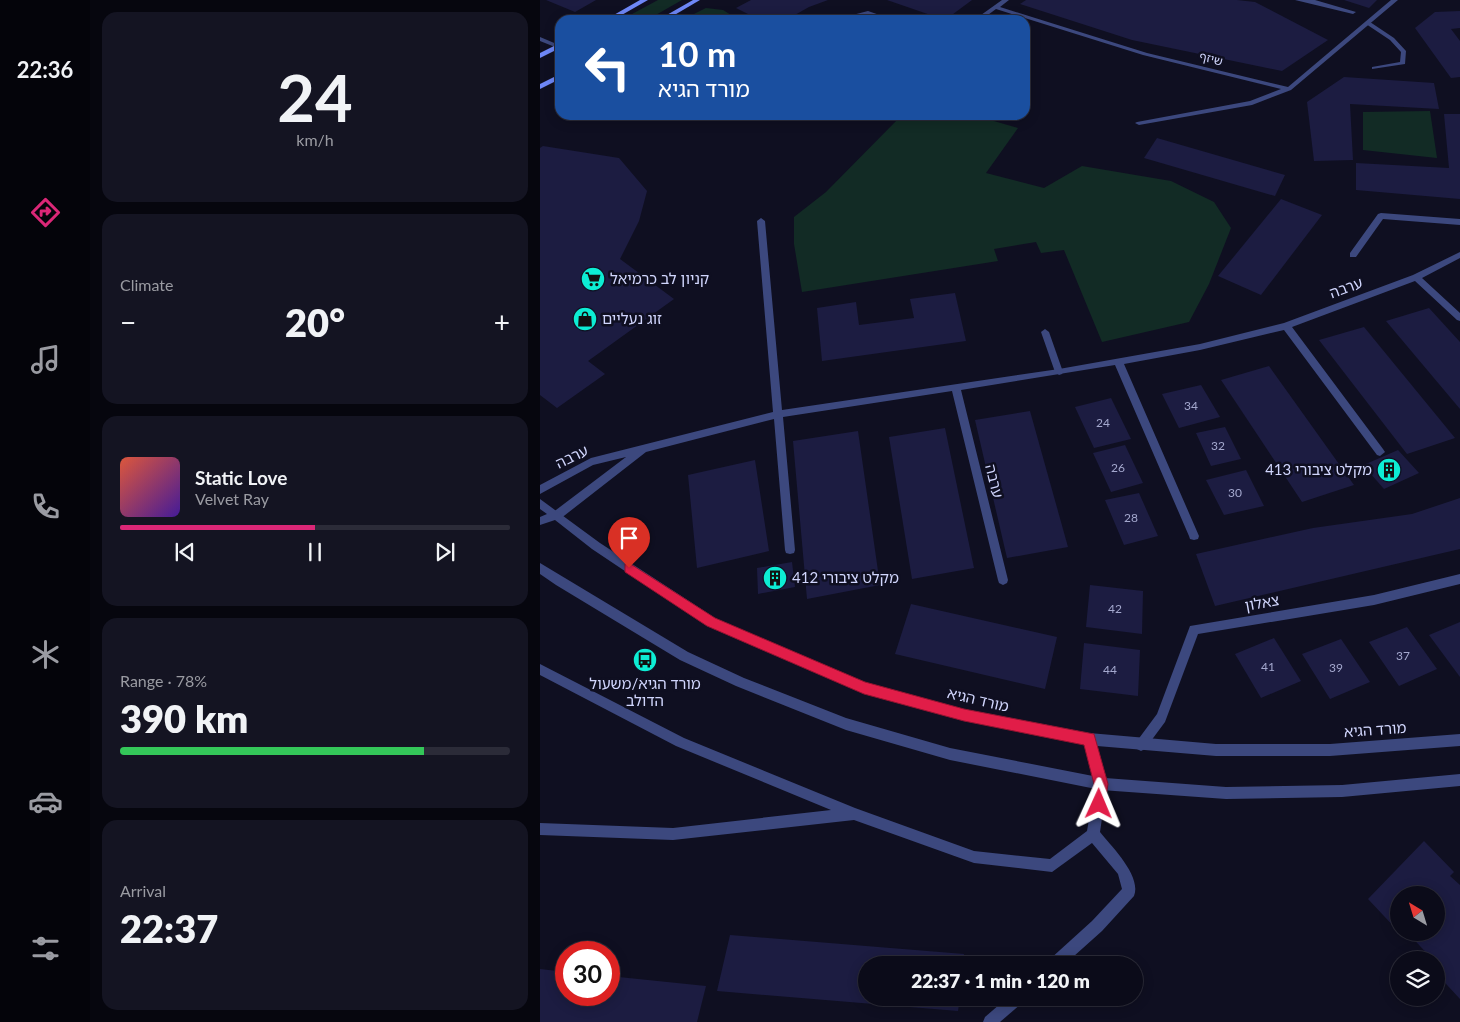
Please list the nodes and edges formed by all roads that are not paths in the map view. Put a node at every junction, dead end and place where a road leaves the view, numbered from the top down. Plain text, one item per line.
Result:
1 (645, 0) edge
2 (697, 0) edge
3 (1006, 0) edge
4 (1298, 0) edge
5 (1395, 0) edge
6 (995, 7) junction
7 (1352, 12) dead end
8 (617, 15) edge
9 (670, 15) edge
10 (859, 15) edge
11 (875, 15) edge
12 (984, 15) edge
13 (1021, 15) edge
14 (1030, 18) edge
15 (1368, 23) junction
16 (540, 39) edge
17 (555, 45) edge
18 (555, 48) edge
19 (540, 56) edge
20 (1374, 68) dead end
21 (555, 79) edge
22 (540, 87) edge
23 (1289, 89) junction
24 (1138, 123) dead end
25 (761, 221) dead end
26 (1460, 222) edge
27 (1354, 255) dead end
28 (1460, 255) edge
29 (1416, 278) junction
30 (1460, 318) edge
31 (1286, 326) junction
32 (1045, 332) dead end
33 (1118, 362) junction
34 (1059, 372) junction
35 (956, 389) junction
36 (778, 414) junction
37 (647, 446) junction
38 (1380, 452) dead end
39 (540, 490) edge
40 (540, 504) edge
41 (556, 516) junction
42 (540, 521) edge
43 (1194, 536) dead end
44 (790, 550) dead end
45 (540, 568) edge
46 (1003, 580) dead end
47 (1460, 580) edge
48 (540, 669) edge
49 (1089, 739) junction
50 (1460, 740) edge
51 (1142, 745) junction
52 (1460, 780) edge
53 (1101, 784) junction
54 (855, 814) junction
55 (540, 829) edge
56 (1093, 834) junction
57 (1064, 956) edge
58 (1008, 1006) edge
59 (990, 1022) edge

1 - 8 main road
2 - 9 main road
3 - 6 street
4 - 7 street
5 - 15 street
6 - 12 street
6 - 13 street, שיזף
10 - 11 street
14 - 23 street, שיזף
15 - 20 street
15 - 23 street
16 - 17 street
18 - 19 main road
21 - 22 main road
23 - 24 street
25 - 36 street
26 - 27 street, ערבה
28 - 29 street, ערבה
29 - 30 street
29 - 31 street, ערבה
31 - 33 street, ערבה
31 - 38 street
32 - 34 street
33 - 34 street, ערבה
33 - 43 street
34 - 35 street, ערבה
35 - 36 street, ערבה
35 - 46 street, ערבה
36 - 37 street, ערבה
36 - 44 street
37 - 39 street, ערבה
37 - 41 street, ערבה
40 - 41 street, מורד הגיא
41 - 42 street
41 - 49 street, מורד הגיא
45 - 53 street
47 - 51 street, צאלון
48 - 54 street
49 - 51 street, מורד הגיא
49 - 53 street
50 - 51 street, מורד הגיא
52 - 53 street
53 - 56 street
54 - 55 street
54 - 56 street
56 - 57 street
58 - 59 street

